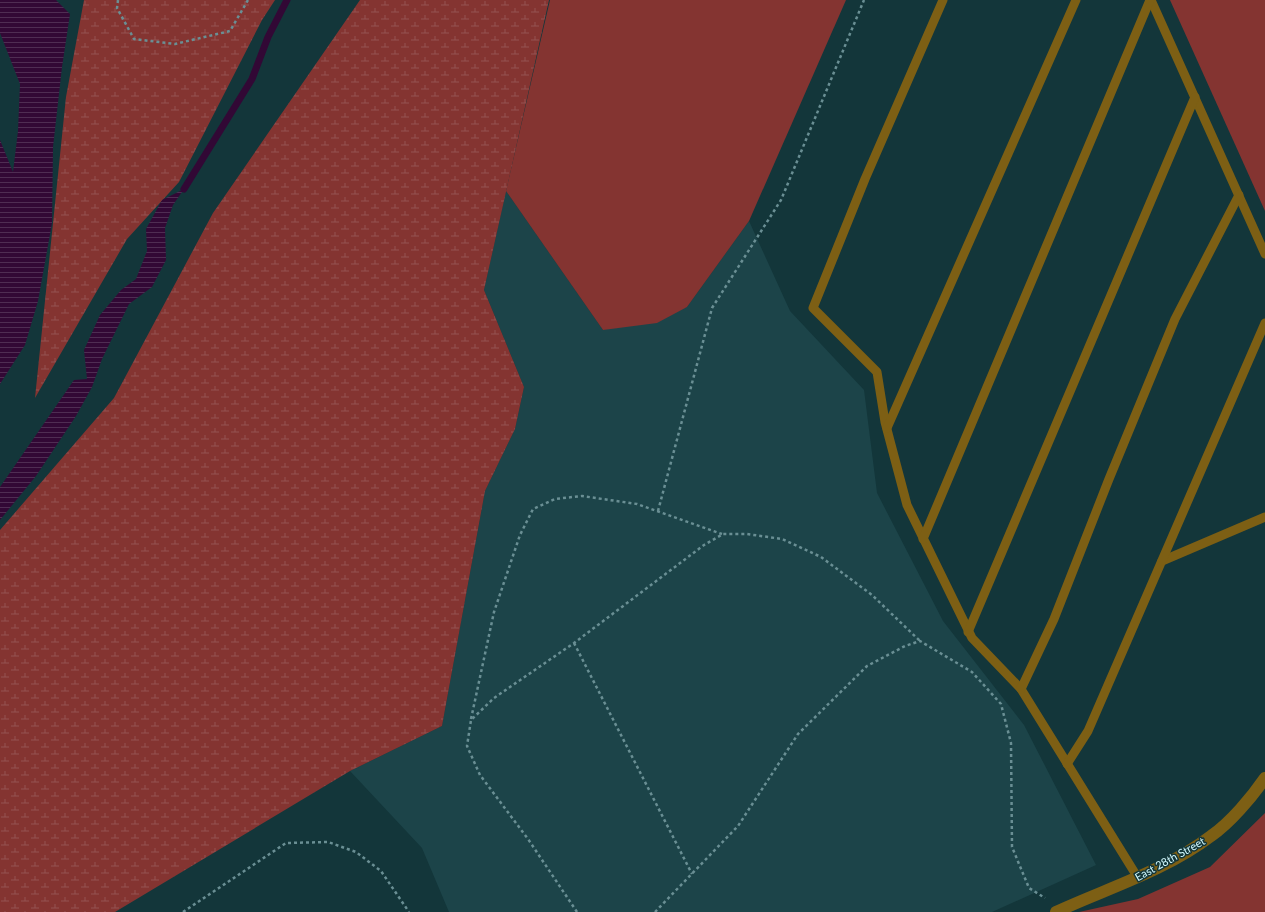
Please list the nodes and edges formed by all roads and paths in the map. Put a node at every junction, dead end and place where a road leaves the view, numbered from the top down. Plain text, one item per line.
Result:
1 (118, 0) edge
2 (248, 0) edge
3 (864, 0) edge
4 (943, 0) edge
5 (1076, 0) edge
6 (1150, 0) edge
7 (1195, 98) junction
8 (1239, 196) junction
9 (1265, 254) edge
10 (1265, 323) edge
11 (887, 428) junction
12 (658, 511) junction
13 (1265, 517) edge
14 (723, 534) junction
15 (923, 539) junction
16 (1162, 561) junction
17 (968, 632) junction
18 (920, 641) junction
19 (574, 643) junction
20 (1021, 689) junction
21 (471, 720) junction
22 (1067, 764) junction
23 (1265, 778) edge
24 (692, 874) junction
25 (1138, 878) junction
26 (1059, 910) edge
27 (183, 912) edge
28 (409, 912) edge
29 (577, 912) edge
30 (655, 912) edge

1 - 2 path
3 - 12 path
4 - 11 lane
5 - 11 lane
6 - 7 lane
6 - 15 lane
7 - 8 lane
7 - 17 lane
8 - 9 lane
8 - 20 lane
10 - 16 lane
11 - 15 lane
12 - 14 path
12 - 21 path
13 - 16 lane
14 - 18 path
14 - 19 path
15 - 17 lane
16 - 22 lane
17 - 20 lane
18 - 24 path
18 - 26 path
19 - 21 path
19 - 24 path
20 - 22 lane
21 - 29 path
22 - 25 lane
23 - 25 street, East 28th Street
24 - 30 path
25 - 26 street, East 28th Street
27 - 28 path

